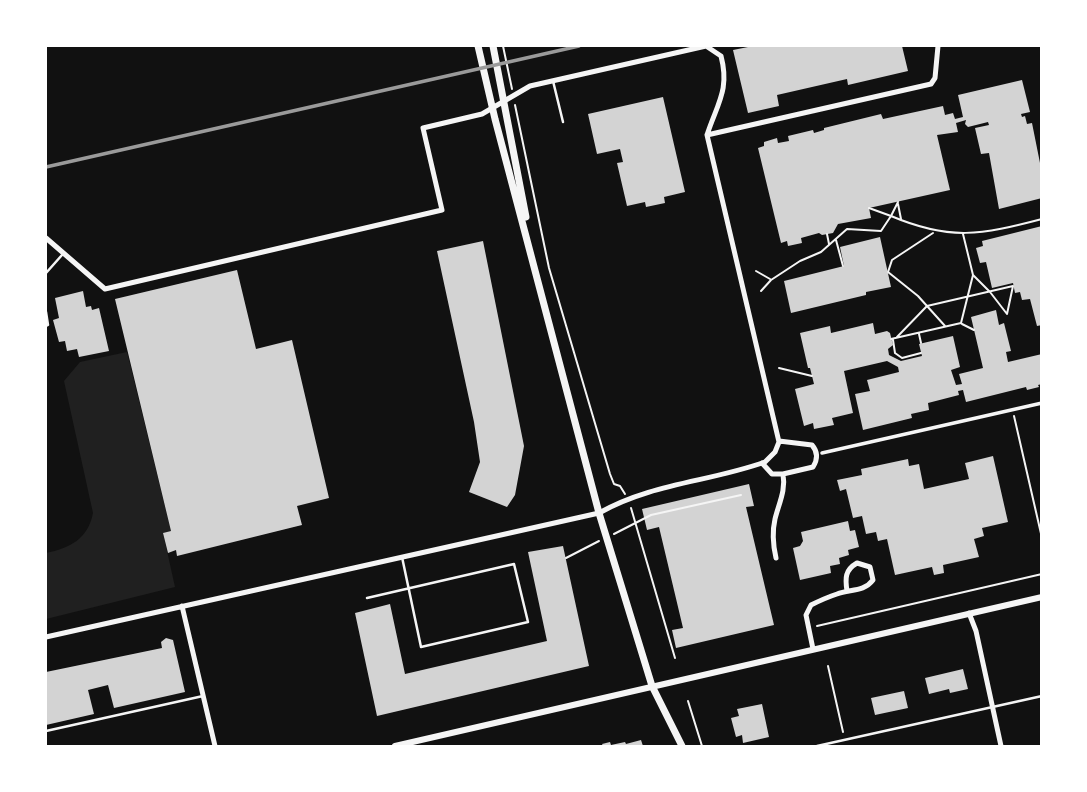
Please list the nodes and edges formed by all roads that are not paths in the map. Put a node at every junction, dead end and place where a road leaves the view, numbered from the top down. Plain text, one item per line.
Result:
1 (478, 46) edge
2 (493, 46) edge
3 (938, 46) edge
4 (711, 47) edge
5 (553, 81) junction
6 (563, 122) dead end
7 (708, 135) junction
8 (46, 238) edge
9 (63, 253) junction
10 (535, 269) junction
11 (46, 273) edge
12 (46, 312) edge
13 (46, 326) edge
14 (1041, 403) edge
15 (779, 440) junction
16 (822, 453) dead end
17 (762, 463) junction
18 (783, 474) junction
19 (598, 513) junction
20 (402, 556) junction
21 (776, 558) dead end
22 (409, 588) junction
23 (847, 592) junction
24 (1041, 597) edge
25 (367, 598) dead end
26 (181, 606) junction
27 (970, 613) junction
28 (46, 637) edge
29 (813, 649) junction
30 (652, 686) junction
31 (203, 696) junction
32 (1041, 696) edge
33 (992, 707) junction
34 (46, 731) edge
35 (215, 747) edge
36 (395, 747) edge
37 (682, 747) edge
38 (817, 747) edge
39 (1000, 747) edge

1 - 10 main road
2 - 10 main road
3 - 7 street
4 - 5 street
4 - 7 street
5 - 6 lane
5 - 9 street
7 - 15 street
8 - 9 street
9 - 11 lane
10 - 19 main road
12 - 13 lane
14 - 16 street
15 - 17 street
15 - 18 street
17 - 18 street
17 - 19 street
18 - 21 street
19 - 20 street
19 - 30 main road
20 - 22 lane
20 - 26 street
22 - 22 lane
22 - 25 lane
23 - 23 street
23 - 29 street
24 - 27 street
26 - 28 street
26 - 31 street
27 - 29 street
27 - 33 street
29 - 30 street
30 - 36 street
30 - 37 main road
31 - 34 lane
31 - 35 street
32 - 33 lane
33 - 38 lane
33 - 39 street

